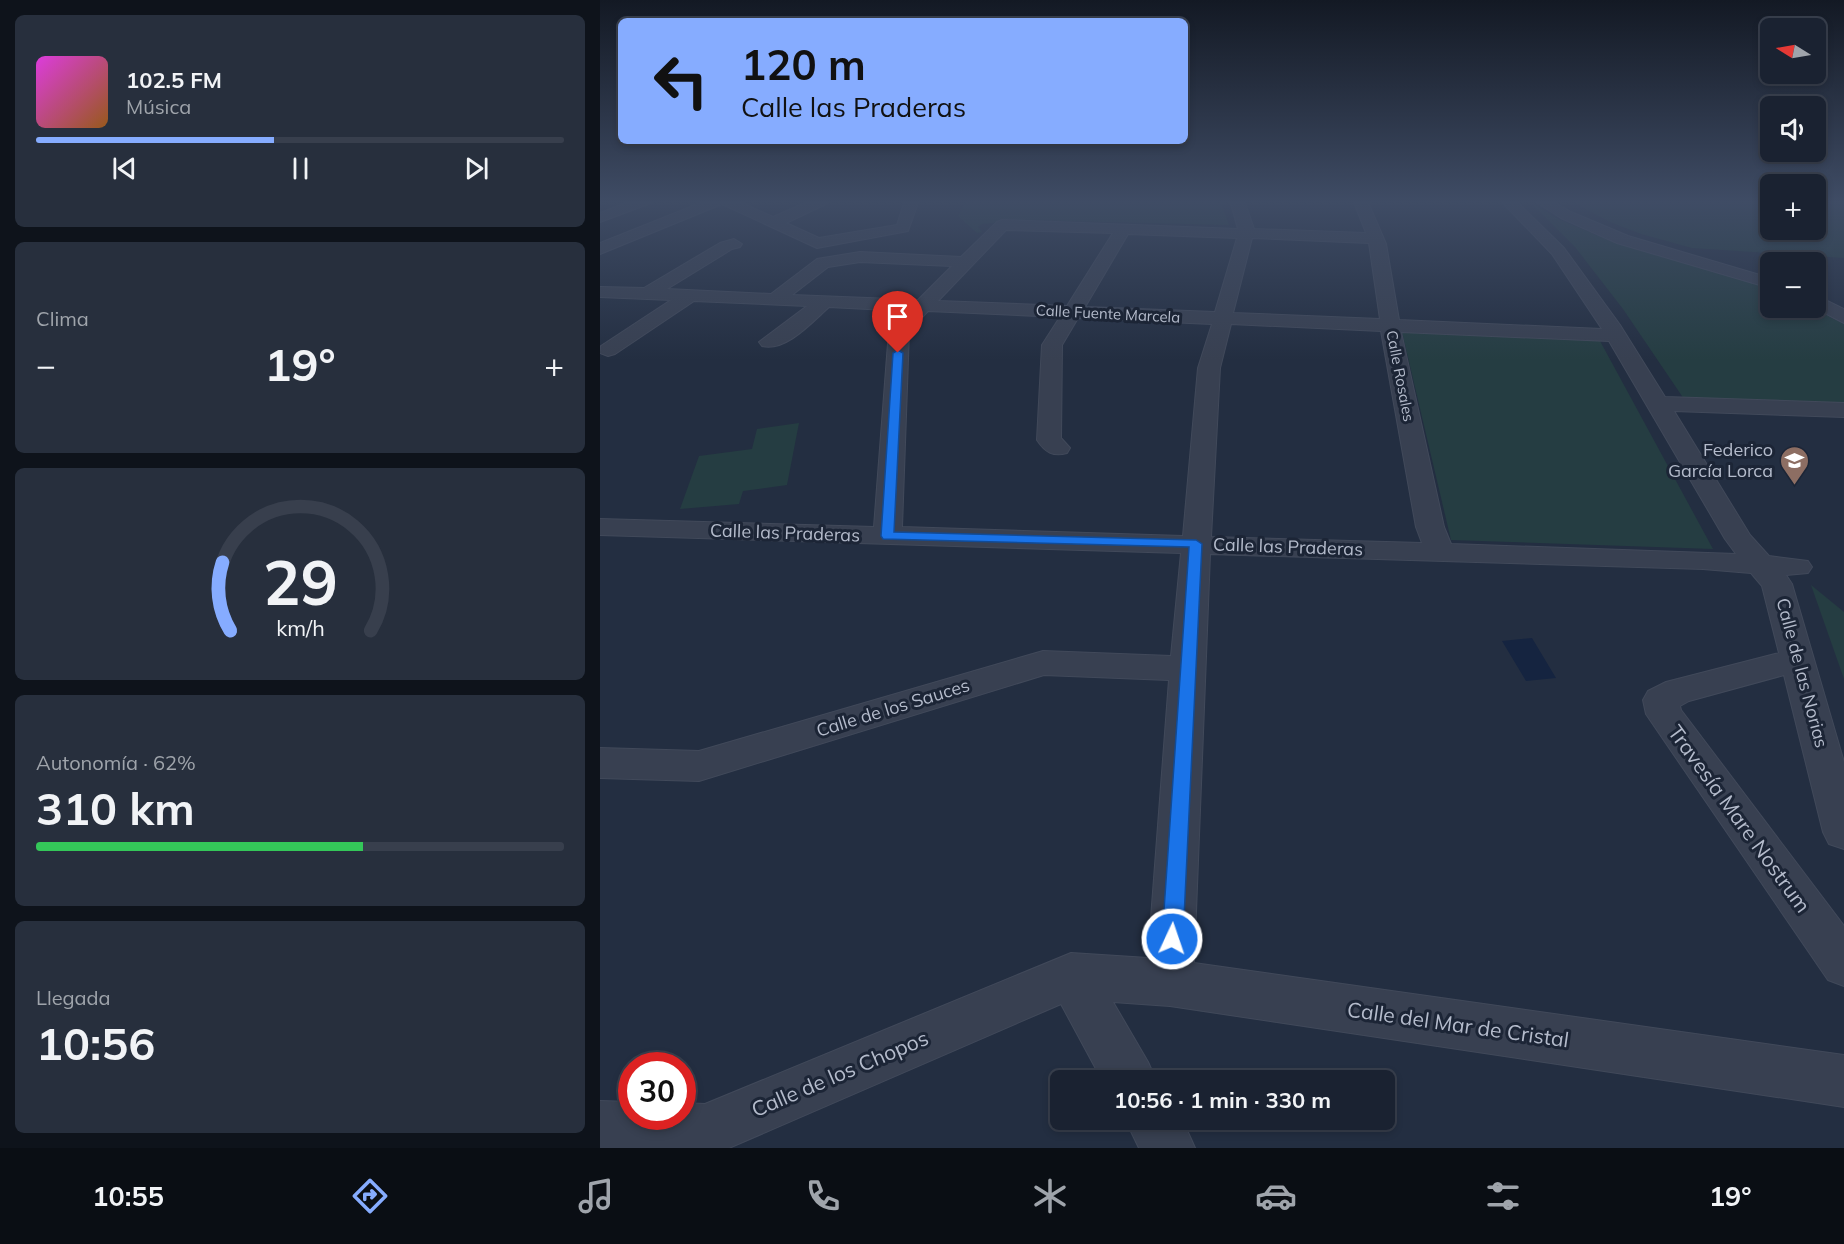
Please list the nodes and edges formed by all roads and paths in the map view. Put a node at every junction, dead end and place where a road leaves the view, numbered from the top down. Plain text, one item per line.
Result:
1 (714, 254) edge
2 (973, 254) edge
3 (1108, 254) edge
4 (1240, 254) edge
5 (1379, 254) edge
6 (1560, 254) edge
7 (1671, 254) edge
8 (1692, 254) edge
9 (964, 262) junction
10 (1760, 273) edge
11 (1760, 280) edge
12 (600, 292) edge
13 (647, 294) junction
14 (1839, 294) dead end
15 (690, 296) junction
16 (1826, 298) edge
17 (774, 300) junction
18 (823, 303) junction
19 (1826, 304) edge
20 (923, 306) junction
21 (1071, 313) junction
22 (1844, 317) edge
23 (1223, 320) junction
24 (1390, 327) junction
25 (1615, 335) junction
26 (769, 342) dead end
27 (608, 350) dead end
28 (1657, 404) junction
29 (1844, 410) edge
30 (1058, 448) dead end
31 (600, 527) edge
32 (887, 536) junction
33 (1196, 544) junction
34 (1441, 553) junction
35 (1761, 564) junction
36 (1797, 567) dead end
37 (1798, 660) junction
38 (1187, 669) junction
39 (600, 763) edge
40 (1844, 832) edge
41 (1844, 964) edge
42 (1071, 976) junction
43 (1170, 983) junction
44 (1124, 1070) edge
45 (1844, 1081) edge
46 (600, 1128) edge
47 (1158, 1130) edge
48 (1168, 1148) edge

1 - 13 street
2 - 9 street
3 - 21 street
4 - 23 street
5 - 24 street, Calle Rosales
6 - 25 street, Calle de las Norias
7 - 11 street
8 - 10 street
9 - 17 street
9 - 20 street
12 - 13 street, Calle Fuente Marcela
13 - 15 street, Calle Fuente Marcela
14 - 16 street
15 - 17 street, Calle Fuente Marcela
15 - 27 street
17 - 18 street, Calle Fuente Marcela
18 - 20 street, Calle Fuente Marcela
18 - 26 street
19 - 22 street
20 - 21 street, Calle Fuente Marcela
20 - 32 street
21 - 23 street, Calle Fuente Marcela
21 - 30 street
23 - 24 street, Calle Fuente Marcela
23 - 33 street
24 - 25 street, Calle Fuente Marcela
24 - 34 street, Calle Rosales
25 - 28 street, Calle de las Norias
28 - 29 street
28 - 35 street, Calle de las Norias
31 - 32 street, Calle las Praderas
32 - 33 street, Calle las Praderas
33 - 34 street, Calle las Praderas
33 - 38 street
34 - 35 street, Calle las Praderas
35 - 36 street, Calle las Praderas
35 - 37 street, Calle de las Norias
37 - 40 street, Calle de las Norias
37 - 41 street, Travesía Mare Nostrum
38 - 39 street, Calle de los Sauces
38 - 43 street
42 - 43 street, Calle del Mar de Cristal
42 - 44 street
42 - 46 street, Calle de los Chopos
43 - 45 street, Calle del Mar de Cristal
47 - 48 street

